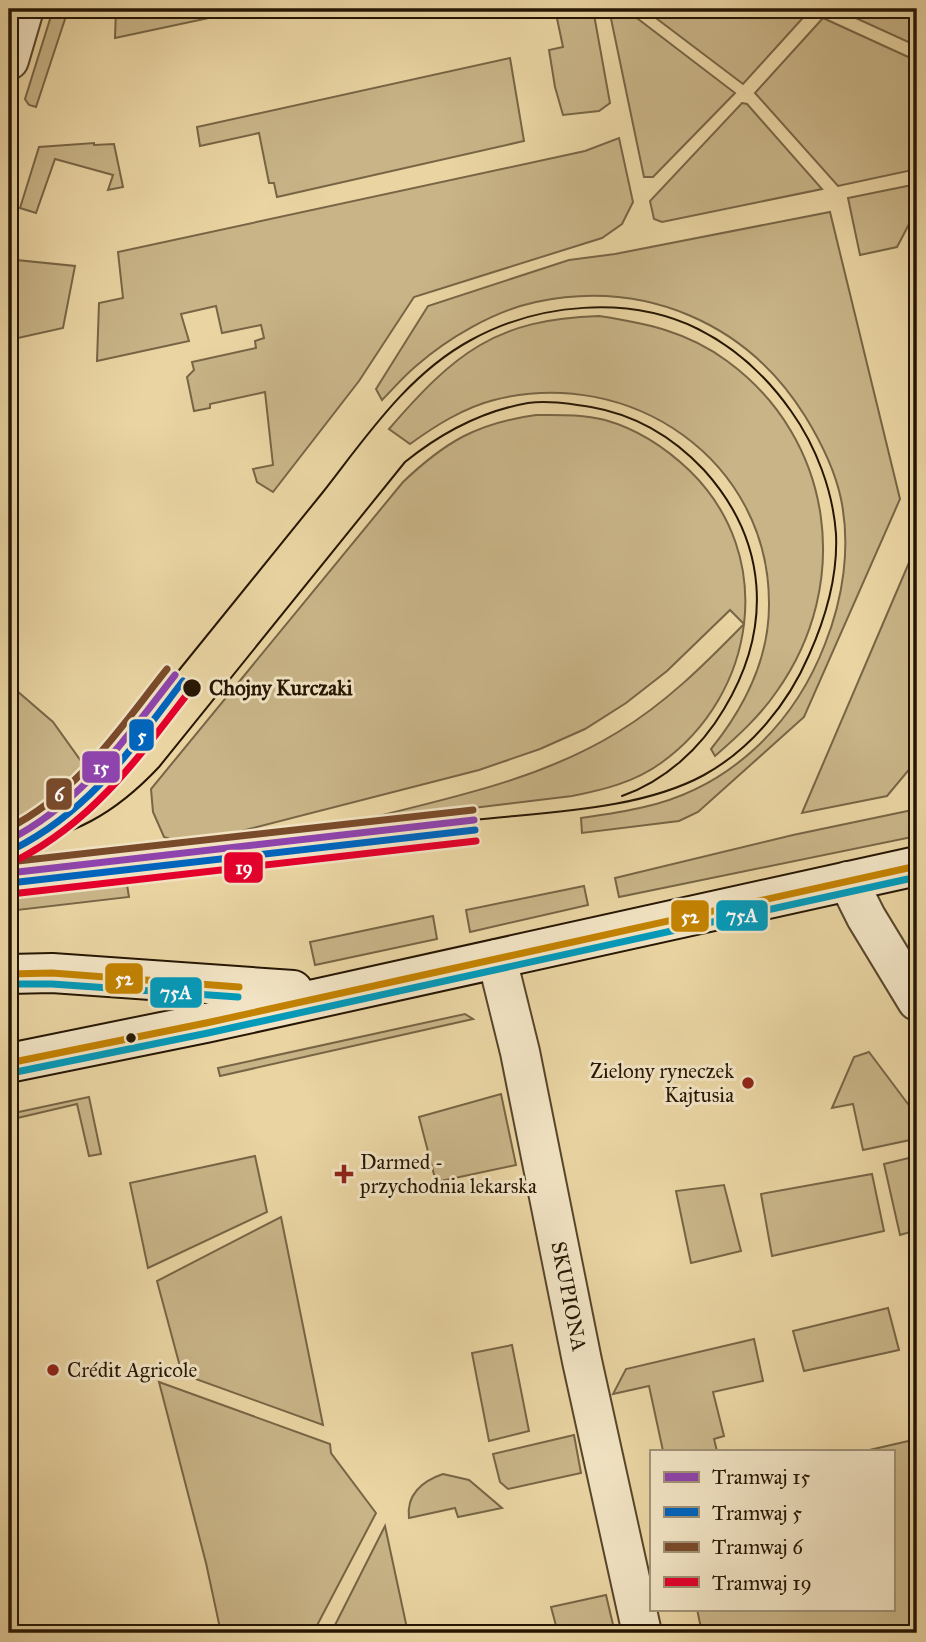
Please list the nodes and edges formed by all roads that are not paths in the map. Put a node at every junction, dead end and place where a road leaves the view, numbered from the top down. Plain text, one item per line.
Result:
1 (24, 9) edge
2 (9, 60) edge
3 (917, 866) edge
4 (848, 881) junction
5 (497, 959) junction
6 (9, 974) edge
7 (343, 993) junction
8 (917, 1001) edge
9 (9, 1063) edge
10 (642, 1633) edge

1 - 2 street
3 - 4 street
4 - 5 street
4 - 8 street
5 - 7 street
5 - 10 street, SKUPIONA
6 - 7 street
7 - 9 street

